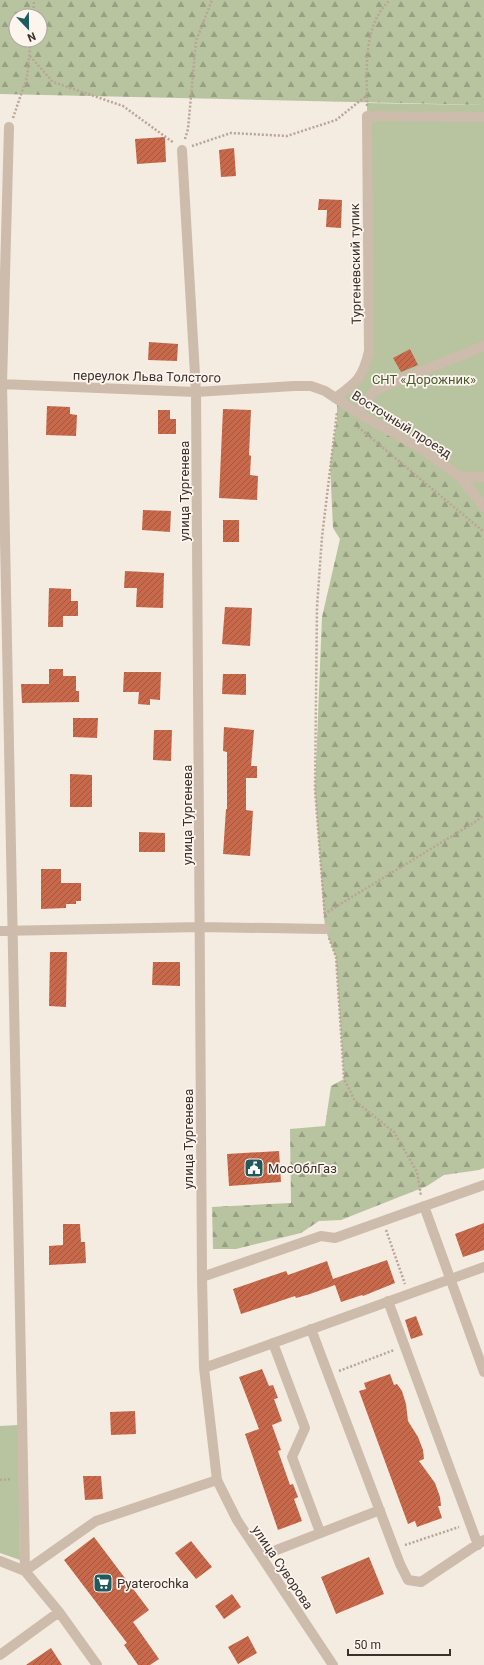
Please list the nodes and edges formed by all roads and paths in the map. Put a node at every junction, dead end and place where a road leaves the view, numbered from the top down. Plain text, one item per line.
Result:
1 (212, 0) edge
2 (390, 0) edge
3 (30, 48) edge
4 (30, 56) junction
5 (366, 96) junction
6 (367, 116) junction
7 (484, 118) edge
8 (9, 127) joint
9 (182, 150) junction
10 (484, 346) edge
11 (1, 384) edge
12 (196, 392) junction
13 (336, 399) junction
14 (358, 413) junction
15 (358, 427) dead end
16 (460, 477) junction
17 (484, 477) edge
18 (484, 507) edge
19 (484, 532) edge
20 (484, 815) edge
21 (324, 914) junction
22 (201, 927) junction
23 (325, 929) junction
24 (13, 930) junction
25 (0, 931) edge
26 (484, 1184) edge
27 (424, 1206) junction
28 (383, 1221) junction
29 (484, 1267) edge
30 (202, 1277) junction
31 (450, 1279) junction
32 (408, 1294) junction
33 (388, 1301) junction
34 (312, 1329) junction
35 (273, 1343) junction
36 (404, 1346) junction
37 (204, 1368) junction
38 (339, 1371) dead end
39 (484, 1372) edge
40 (12, 1479) dead end
41 (0, 1480) edge
42 (217, 1480) junction
43 (380, 1510) junction
44 (470, 1523) junction
45 (320, 1532) junction
46 (481, 1543) edge
47 (402, 1546) dead end
48 (261, 1556) junction
49 (0, 1561) edge
50 (24, 1571) junction
51 (59, 1612) junction
52 (0, 1655) edge
53 (97, 1665) edge
54 (333, 1665) edge

1 - 9 path
2 - 5 path
3 - 4 path
4 - 8 path
4 - 9 path
5 - 6 path
5 - 9 path
6 - 7 street
6 - 13 street, Тургеневский тупик
8 - 11 street
9 - 12 street, улица Тургенева
10 - 14 street
11 - 12 street, переулок Льва Толстого
11 - 24 street
12 - 13 street, переулок Льва Толстого
12 - 22 street, улица Тургенева
13 - 14 street, Восточный проезд
13 - 21 path
14 - 16 street, Восточный проезд
15 - 19 path
16 - 17 street
16 - 18 street, Восточный проезд
20 - 21 path
21 - 23 path
22 - 23 street
22 - 24 street
22 - 30 street, улица Тургенева
23 - 27 path
24 - 25 street
24 - 50 street
26 - 27 street
27 - 28 street
27 - 31 street
28 - 30 street
28 - 32 path
29 - 31 street
30 - 37 street, улица Тургенева
31 - 32 street
31 - 39 street
32 - 33 street
33 - 34 street
33 - 36 street
34 - 35 street
34 - 43 street
35 - 37 street
35 - 45 street
36 - 38 path
36 - 44 street
37 - 42 street, улица Тургенева
40 - 41 path
42 - 48 street, улица Суворова
42 - 50 street
43 - 45 street
43 - 46 street
44 - 46 street
44 - 47 path
45 - 48 street
48 - 54 street, улица Суворова
49 - 50 street
50 - 51 street
51 - 52 street
51 - 53 street

